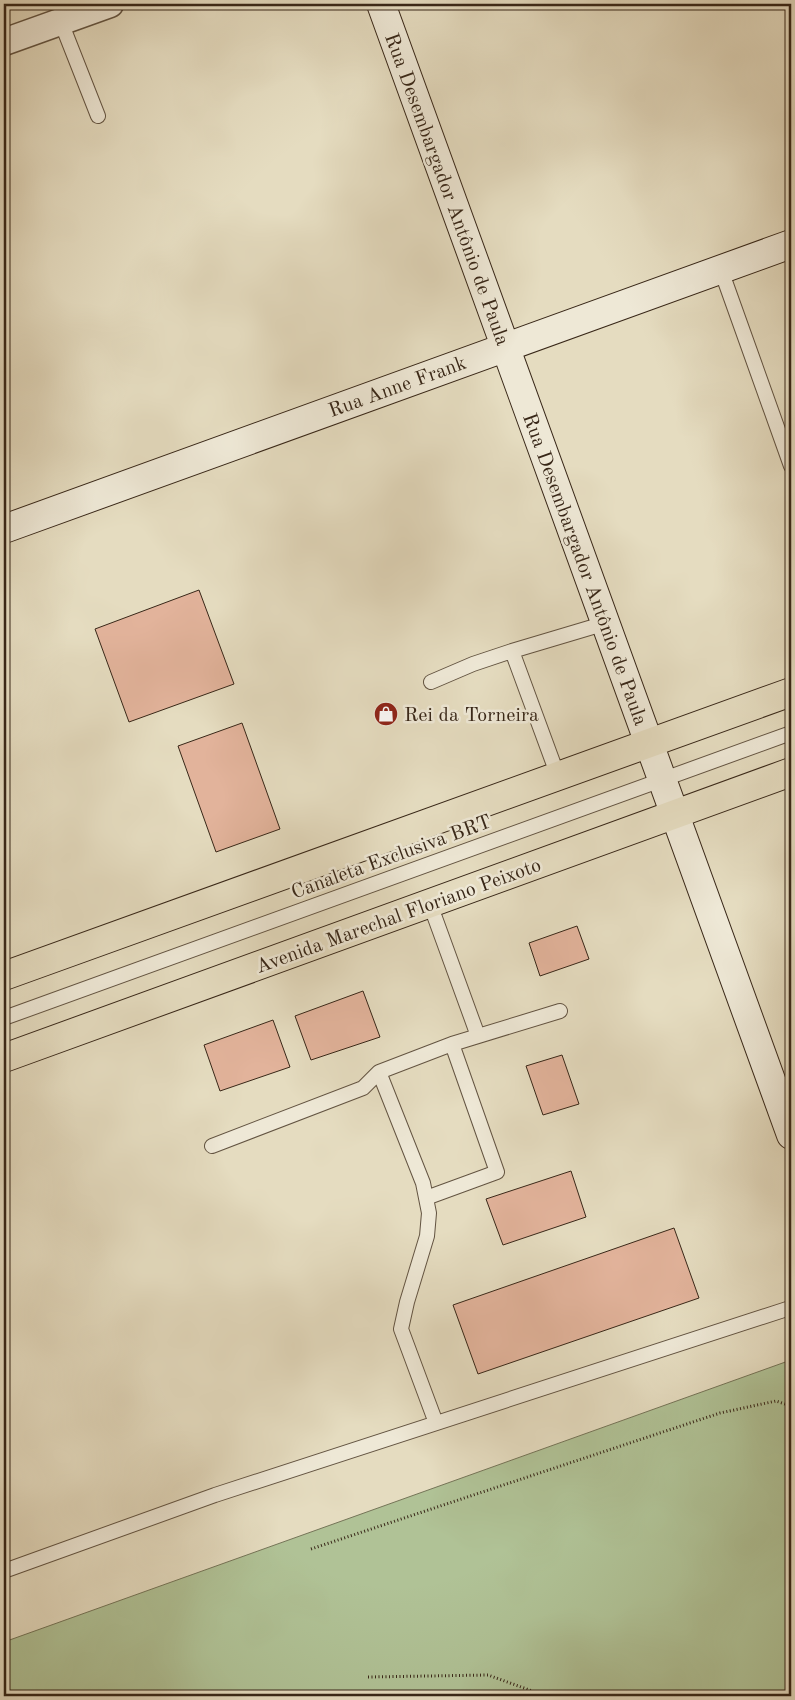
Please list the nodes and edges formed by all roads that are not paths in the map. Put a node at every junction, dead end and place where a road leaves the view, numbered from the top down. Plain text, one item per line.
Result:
1 (110, 4) edge
2 (381, 4) edge
3 (61, 22) junction
4 (4, 42) edge
5 (98, 116) dead end
6 (791, 244) edge
7 (721, 270) junction
8 (506, 347) junction
9 (791, 466) edge
10 (4, 528) edge
11 (606, 623) junction
12 (512, 651) junction
13 (431, 682) dead end
14 (791, 692) edge
15 (791, 733) edge
16 (649, 743) junction
17 (791, 772) edge
18 (558, 776) junction
19 (662, 779) junction
20 (675, 815) junction
21 (430, 904) junction
22 (4, 976) edge
23 (560, 1011) dead end
24 (4, 1018) edge
25 (478, 1036) junction
26 (452, 1044) junction
27 (4, 1058) edge
28 (379, 1072) junction
29 (791, 1135) edge
30 (212, 1146) dead end
31 (426, 1198) junction
32 (790, 1308) edge
33 (436, 1423) junction
34 (4, 1571) edge

1 - 3 street
2 - 8 main road, Rua Desembargador Antônio de Paula
3 - 4 street
3 - 5 lane
6 - 7 main road, Rua Anne Frank
7 - 8 main road, Rua Anne Frank
7 - 9 lane
8 - 10 main road, Rua Anne Frank
8 - 11 main road, Rua Desembargador Antônio de Paula
11 - 12 lane
11 - 16 main road, Rua Desembargador Antônio de Paula
12 - 13 lane
12 - 18 lane
14 - 16 main road
15 - 19 lane, Canaleta Exclusiva BRT
16 - 18 main road
16 - 19 main road, Rua Desembargador Antônio de Paula
17 - 20 main road, Avenida Marechal Floriano Peixoto
18 - 22 main road
19 - 20 main road, Rua Desembargador Antônio de Paula
19 - 24 lane, Canaleta Exclusiva BRT
20 - 21 main road, Avenida Marechal Floriano Peixoto
20 - 29 main road, Rua Desembargador Antônio de Paula
21 - 25 lane
21 - 27 main road, Avenida Marechal Floriano Peixoto
23 - 25 lane
25 - 26 lane
26 - 28 lane
26 - 31 lane
28 - 30 lane
28 - 31 lane
31 - 33 lane
32 - 33 lane
33 - 34 lane

